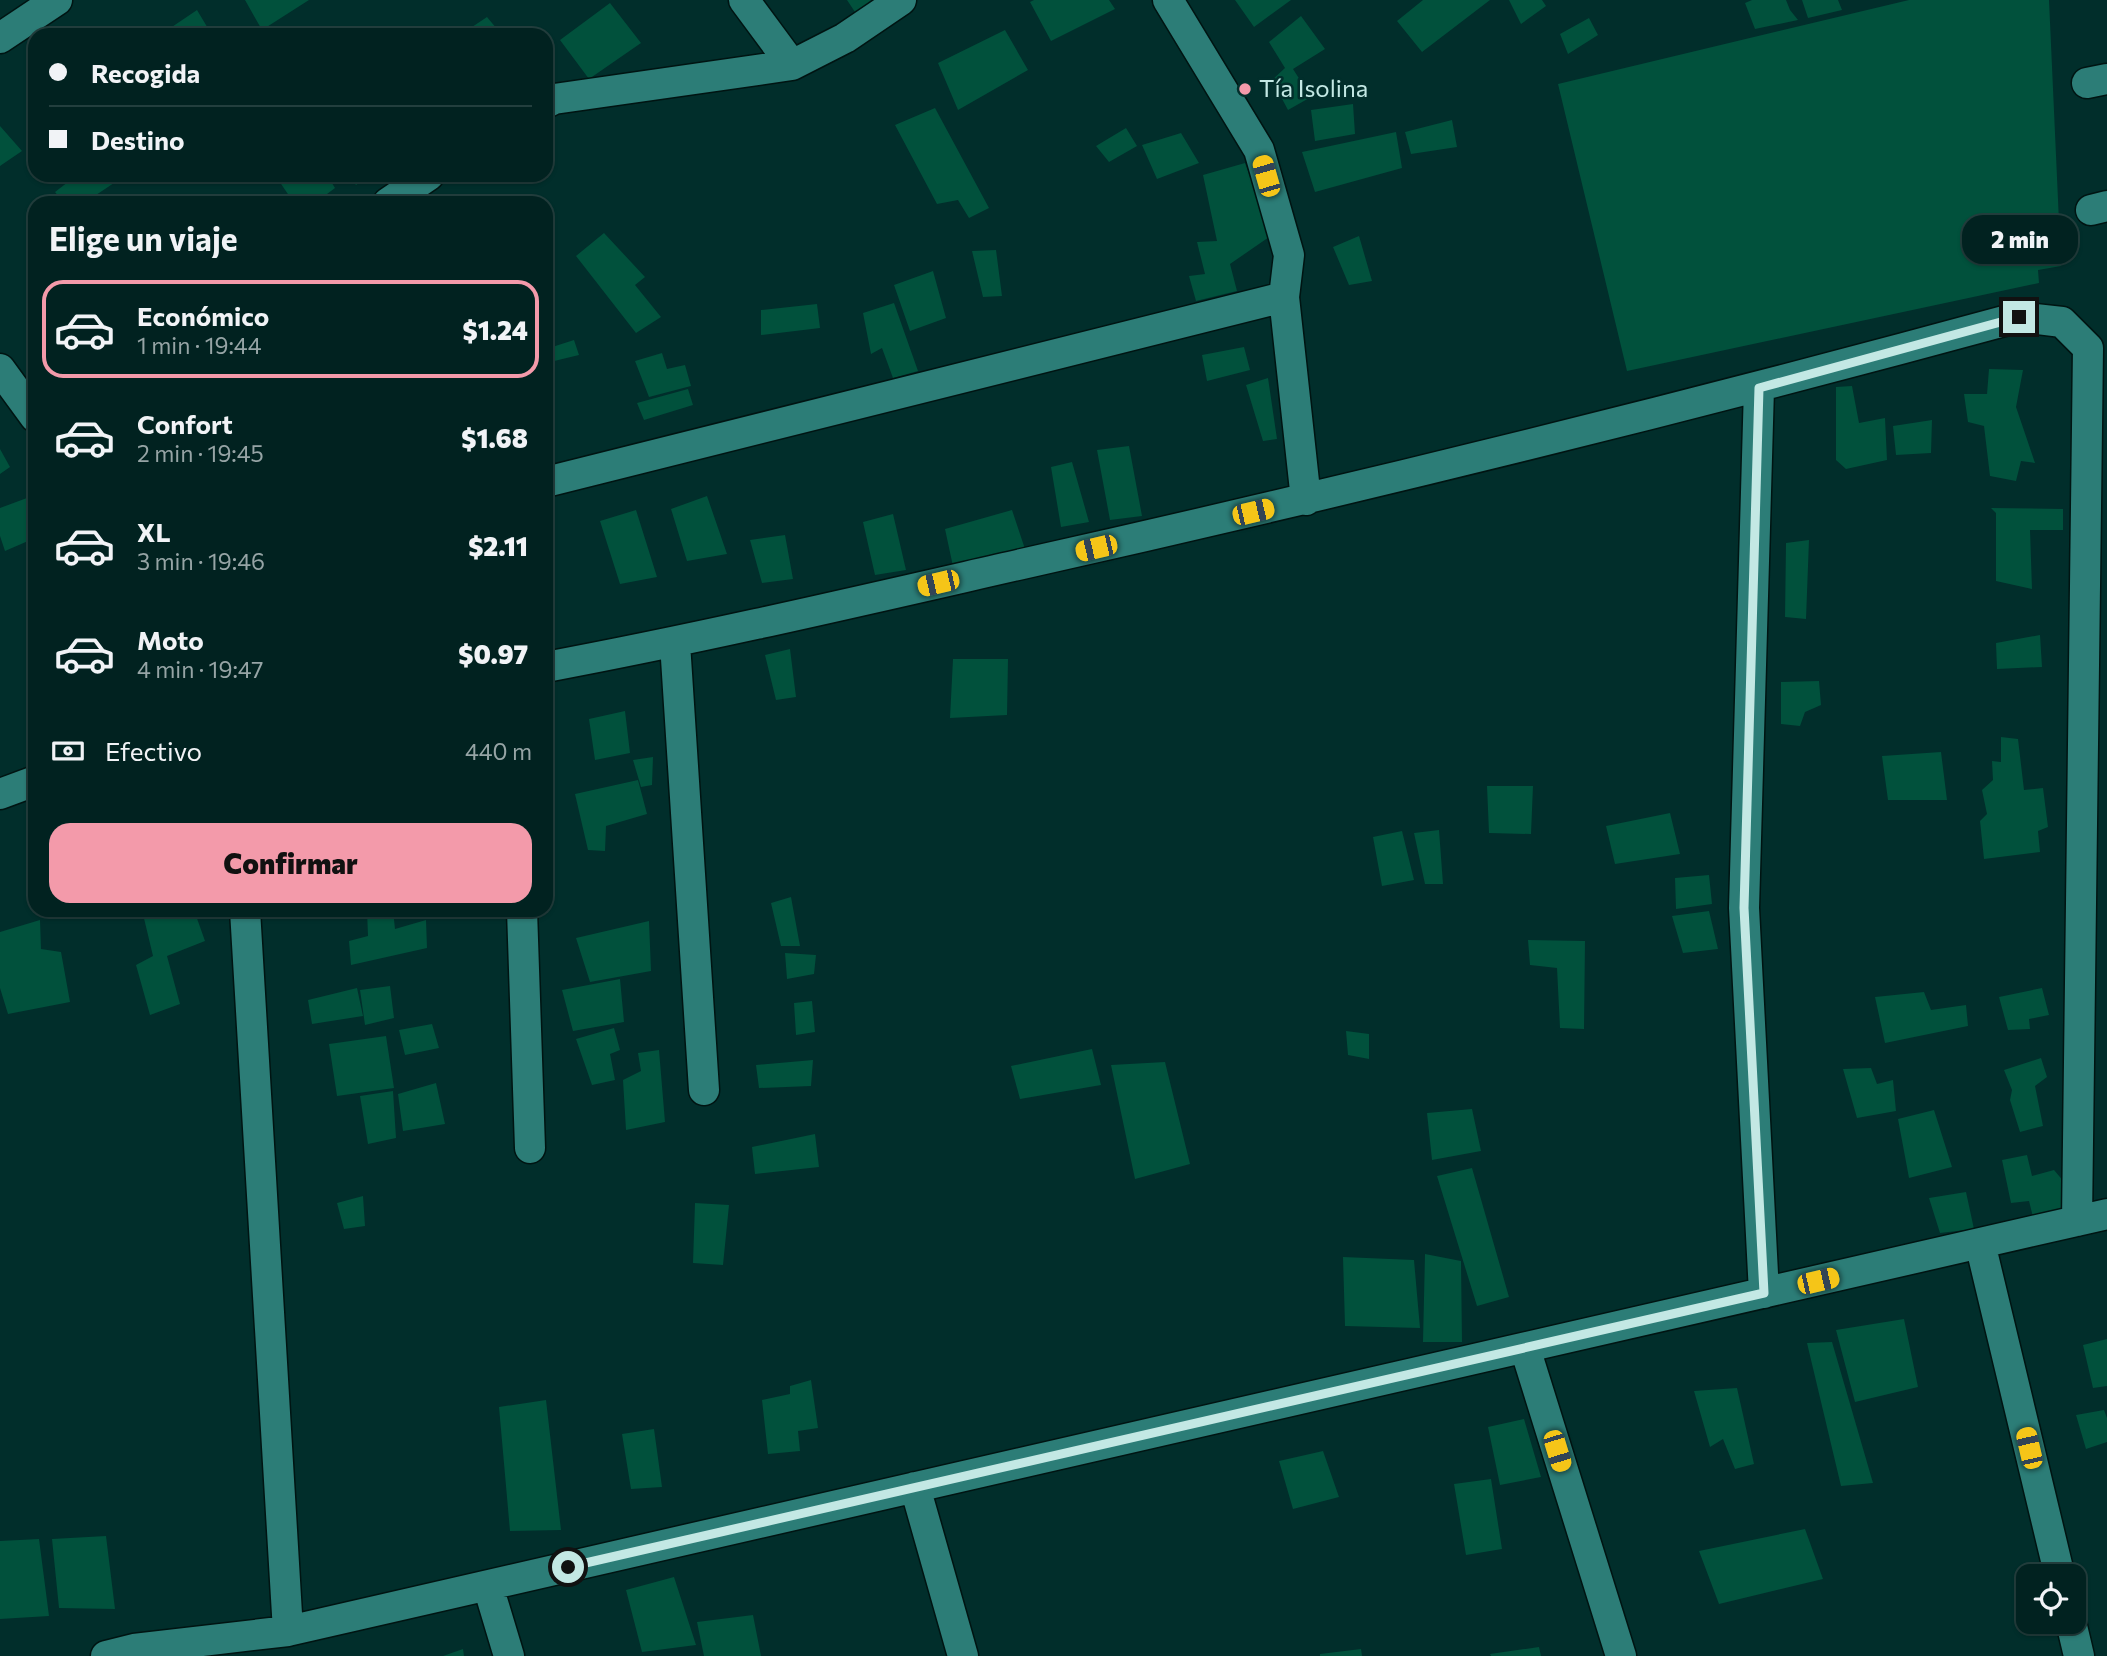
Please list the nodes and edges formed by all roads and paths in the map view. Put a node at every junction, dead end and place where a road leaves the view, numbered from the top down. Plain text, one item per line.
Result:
1 (57, 0) edge
2 (744, 0) edge
3 (901, 0) edge
4 (1168, 0) edge
5 (0, 38) edge
6 (792, 65) junction
7 (553, 100) edge
8 (419, 182) edge
9 (398, 196) edge
10 (1284, 297) junction
11 (0, 369) edge
12 (1759, 388) junction
13 (28, 407) edge
14 (553, 480) edge
15 (1306, 500) junction
16 (675, 643) junction
17 (553, 666) edge
18 (28, 784) edge
19 (0, 794) edge
20 (245, 917) edge
21 (522, 917) edge
22 (704, 1090) dead end
23 (530, 1148) dead end
24 (2107, 1214) edge
25 (2077, 1221) junction
26 (1980, 1243) junction
27 (1764, 1293) junction
28 (1525, 1348) junction
29 (915, 1488) junction
30 (2057, 1564) edge
31 (488, 1586) junction
32 (288, 1631) junction
33 (2074, 1634) edge
34 (106, 1656) edge
35 (509, 1656) edge
36 (963, 1656) edge
37 (1621, 1656) edge
38 (2079, 1656) edge

1 - 5 street
2 - 6 street
3 - 6 street
4 - 10 street
6 - 7 street
8 - 9 street
10 - 14 street
10 - 15 street
11 - 13 street
12 - 15 street
12 - 25 street
12 - 27 street
15 - 16 street
16 - 17 street
16 - 22 street
18 - 19 street
20 - 32 street
21 - 23 street
24 - 25 street
25 - 26 street
26 - 27 street
26 - 30 street
27 - 28 street
28 - 29 street
28 - 37 street
29 - 31 street
29 - 36 street
31 - 32 street
31 - 35 street
32 - 34 street
33 - 38 street

